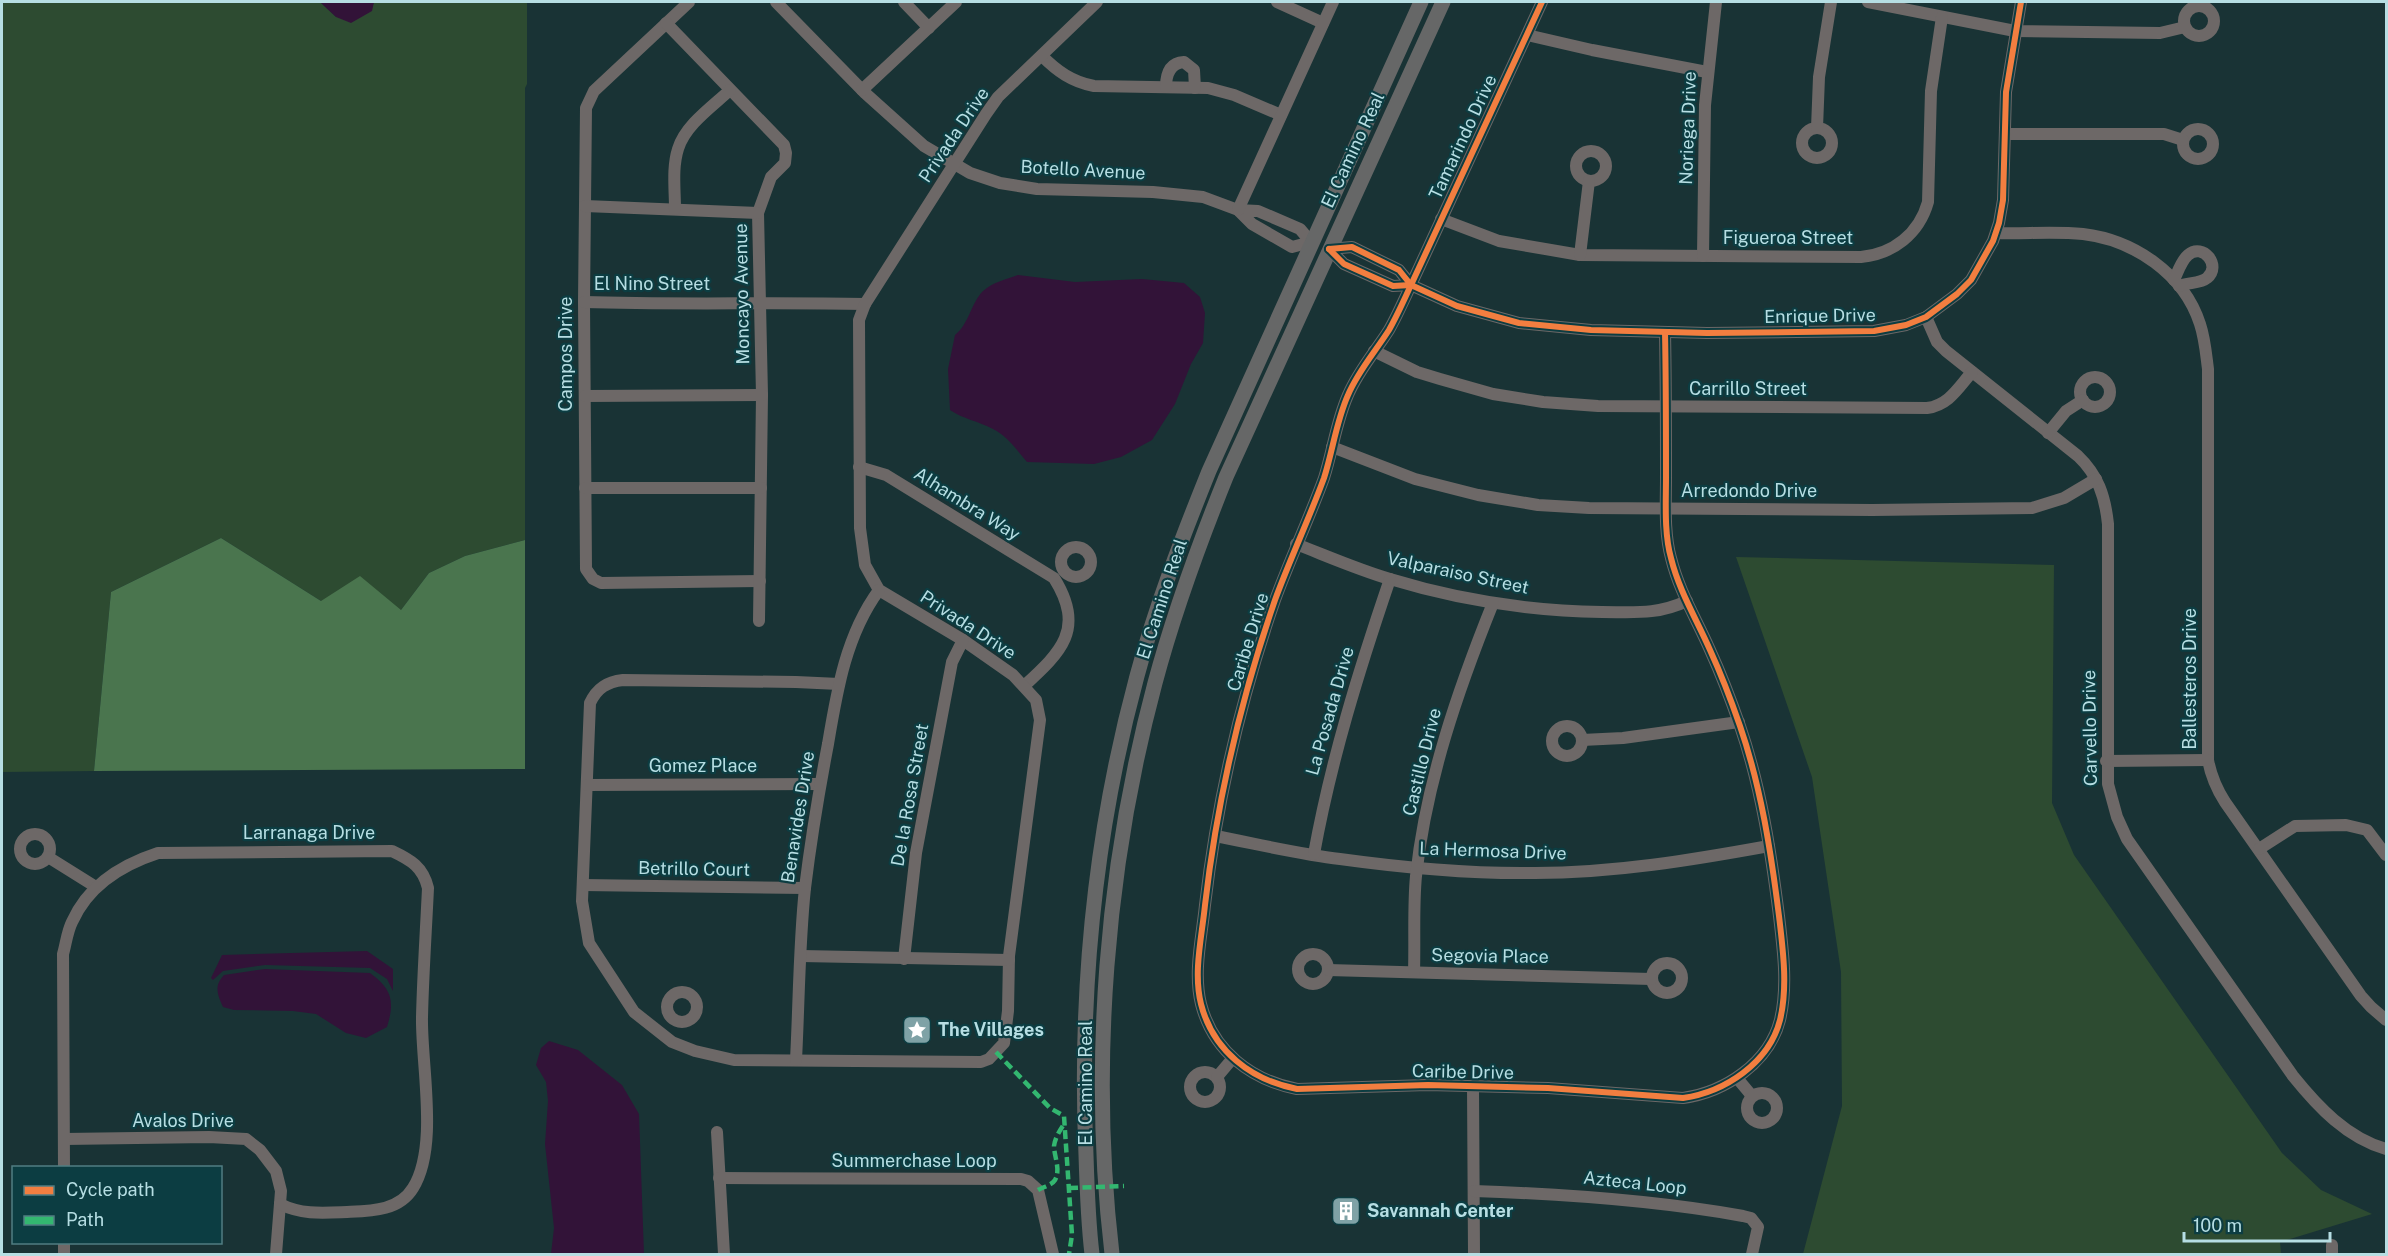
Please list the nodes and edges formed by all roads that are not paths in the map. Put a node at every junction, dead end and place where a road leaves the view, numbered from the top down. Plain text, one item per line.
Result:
1 (689, 2) edge
2 (776, 2) edge
3 (904, 2) edge
4 (956, 2) edge
5 (1097, 2) edge
6 (1277, 2) edge
7 (1334, 2) edge
8 (1421, 2) edge
9 (1443, 2) edge
10 (1542, 2) edge
11 (1716, 2) edge
12 (1831, 2) edge
13 (1868, 2) edge
14 (2021, 2) edge
15 (1942, 17) junction
16 (666, 23) junction
17 (1323, 23) junction
18 (2185, 27) dead end
19 (929, 28) junction
20 (2015, 31) junction
21 (1527, 34) junction
22 (1042, 56) junction
23 (1707, 72) junction
24 (1166, 87) junction
25 (1195, 88) junction
26 (730, 90) junction
27 (862, 90) junction
28 (1281, 116) junction
29 (1817, 128) dead end
30 (2005, 134) junction
31 (2183, 140) dead end
32 (953, 165) junction
33 (1589, 182) dead end
34 (585, 206) junction
35 (675, 209) junction
36 (1238, 210) junction
37 (758, 213) junction
38 (1441, 219) junction
39 (1996, 233) junction
40 (1311, 242) junction
41 (1329, 249) junction
42 (1580, 255) junction
43 (1703, 256) junction
44 (1411, 285) junction
45 (584, 302) junction
46 (760, 302) junction
47 (865, 304) junction
48 (1926, 317) junction
49 (1665, 332) junction
50 (1374, 351) junction
51 (1972, 372) junction
52 (762, 395) junction
53 (585, 396) junction
54 (2083, 400) dead end
55 (1666, 407) junction
56 (2048, 432) junction
57 (1332, 447) junction
58 (859, 466) junction
59 (2096, 479) junction
60 (585, 488) junction
61 (760, 488) junction
62 (1667, 510) junction
63 (1296, 544) junction
64 (1390, 579) junction
65 (760, 581) junction
66 (879, 590) junction
67 (1687, 601) junction
68 (1493, 603) junction
69 (759, 621) dead end
70 (963, 640) junction
71 (838, 684) junction
72 (1024, 686) junction
73 (1738, 722) junction
74 (1582, 740) dead end
75 (2208, 760) junction
76 (2106, 761) junction
77 (820, 784) junction
78 (586, 785) junction
79 (1215, 836) junction
80 (1769, 846) junction
81 (2259, 849) junction
82 (1314, 854) junction
83 (2386, 855) edge
84 (48, 857) dead end
85 (1417, 868) junction
86 (583, 885) junction
87 (96, 887) junction
88 (805, 888) junction
89 (801, 956) junction
90 (904, 959) junction
91 (1009, 960) junction
92 (1328, 970) dead end
93 (1414, 972) junction
94 (1652, 979) dead end
95 (671, 1016) dead end
96 (2386, 1020) edge
97 (657, 1030) junction
98 (1233, 1058) junction
99 (796, 1060) junction
100 (1217, 1077) dead end
101 (1737, 1078) junction
102 (1473, 1087) junction
103 (1752, 1096) dead end
104 (717, 1132) dead end
105 (64, 1139) junction
106 (2386, 1149) edge
107 (64, 1166) edge
108 (719, 1178) junction
109 (1474, 1191) junction
110 (280, 1204) junction
111 (276, 1254) edge
112 (724, 1254) edge
113 (1053, 1254) edge
114 (1092, 1254) edge
115 (1112, 1254) edge
116 (1474, 1254) edge
117 (1752, 1254) edge

1 - 16 street, Campos Drive
2 - 27 street, Botello Avenue
3 - 19 street
4 - 19 street
5 - 22 street, Privada Drive
6 - 17 street
7 - 17 street
8 - 40 main road, El Camino Real
9 - 41 main road, El Camino Real
10 - 21 street, Tamarindo Drive
11 - 23 street, Noriega Drive
12 - 29 street
13 - 15 street
14 - 20 street, Enrique Drive
15 - 20 street
15 - 43 street, Figueroa Street
16 - 26 street, Moncayo Avenue
16 - 34 street, Campos Drive
17 - 28 street
18 - 20 street
19 - 27 street
20 - 30 street, Enrique Drive
21 - 23 street
21 - 38 street, Tamarindo Drive
22 - 24 street
22 - 32 street, Privada Drive
23 - 43 street, Noriega Drive
24 - 25 street
24 - 25 street
25 - 28 street
26 - 35 street
26 - 37 street, Moncayo Avenue
27 - 32 street, Botello Avenue
28 - 36 street
30 - 31 street
30 - 39 street, Enrique Drive
32 - 36 street, Botello Avenue
32 - 47 street, Privada Drive
33 - 42 street
34 - 35 street
34 - 45 street, Campos Drive
35 - 37 street
36 - 40 street, Botello Avenue
36 - 40 street, Botello Avenue
37 - 46 street, Moncayo Avenue
38 - 42 street, Figueroa Street
38 - 44 street, Tamarindo Drive
39 - 48 street, Enrique Drive
39 - 75 street, Ballesteros Drive
40 - 41 main road
40 - 114 main road, El Camino Real
41 - 44 street, Enrique Drive
41 - 44 street, Enrique Drive
41 - 115 main road, El Camino Real
42 - 43 street, Figueroa Street
44 - 49 street, Enrique Drive
44 - 50 street, Caribe Drive
45 - 46 street, El Nino Street
45 - 53 street, Campos Drive
46 - 47 street, El Nino Street
46 - 52 street, Moncayo Avenue
47 - 58 street, Privada Drive
48 - 49 street, Enrique Drive
48 - 51 street, Carvello Drive
49 - 55 street, Caribe Drive
50 - 55 street, Carrillo Street
50 - 57 street, Caribe Drive
51 - 55 street, Carrillo Street
51 - 56 street, Carvello Drive
52 - 53 street
52 - 61 street, Moncayo Avenue
53 - 60 street, Campos Drive
54 - 56 street
55 - 62 street, Caribe Drive
56 - 59 street, Carvello Drive
57 - 62 street, Arredondo Drive
57 - 63 street, Caribe Drive
58 - 66 street, Privada Drive
58 - 72 street, Alhambra Way
59 - 62 street, Arredondo Drive
59 - 76 street, Carvello Drive
60 - 61 street
60 - 65 street, Campos Drive
61 - 65 street, Moncayo Avenue
62 - 67 street, Caribe Drive
63 - 64 street, Valparaiso Street
63 - 79 street, Caribe Drive
64 - 68 street, Valparaiso Street
64 - 82 street, La Posada Drive
65 - 69 street, Moncayo Avenue
66 - 70 street, Privada Drive
66 - 71 street, Benavides Drive
67 - 68 street, Valparaiso Street
67 - 73 street, Caribe Drive
68 - 85 street, Castillo Drive
70 - 72 street, Privada Drive
70 - 90 street, De la Rosa Street
71 - 77 street, Benavides Drive
71 - 78 street, Privada Drive
72 - 91 street, Privada Drive
73 - 74 street
73 - 80 street, Caribe Drive
75 - 76 street
75 - 81 street, Ballesteros Drive
76 - 106 street, Carvello Drive
77 - 78 street, Gomez Place
77 - 88 street, Benavides Drive
78 - 86 street, Privada Drive
79 - 82 street, La Hermosa Drive
79 - 98 street, Caribe Drive
80 - 85 street, La Hermosa Drive
80 - 101 street, Caribe Drive
81 - 83 street
81 - 96 street, Ballesteros Drive
82 - 85 street, La Hermosa Drive
84 - 87 street
85 - 93 street, Castillo Drive
86 - 88 street, Betrillo Court
86 - 97 street, Privada Drive
87 - 105 street, Larranaga Drive
87 - 110 street, Larranaga Drive
88 - 89 street, Benavides Drive
89 - 90 street
89 - 99 street, Benavides Drive
90 - 91 street
91 - 99 street, Privada Drive
92 - 93 street, Segovia Place
93 - 94 street, Segovia Place
95 - 97 street
97 - 99 street, Privada Drive
98 - 100 street
98 - 102 street, Caribe Drive
101 - 102 street, Caribe Drive
101 - 103 street
102 - 109 street
104 - 108 street
105 - 107 street, Larranaga Drive
105 - 110 street, Avalos Drive
108 - 112 street
108 - 113 street, Summerchase Loop
109 - 116 street
109 - 117 street, Azteca Loop
110 - 111 street, Avalos Drive

